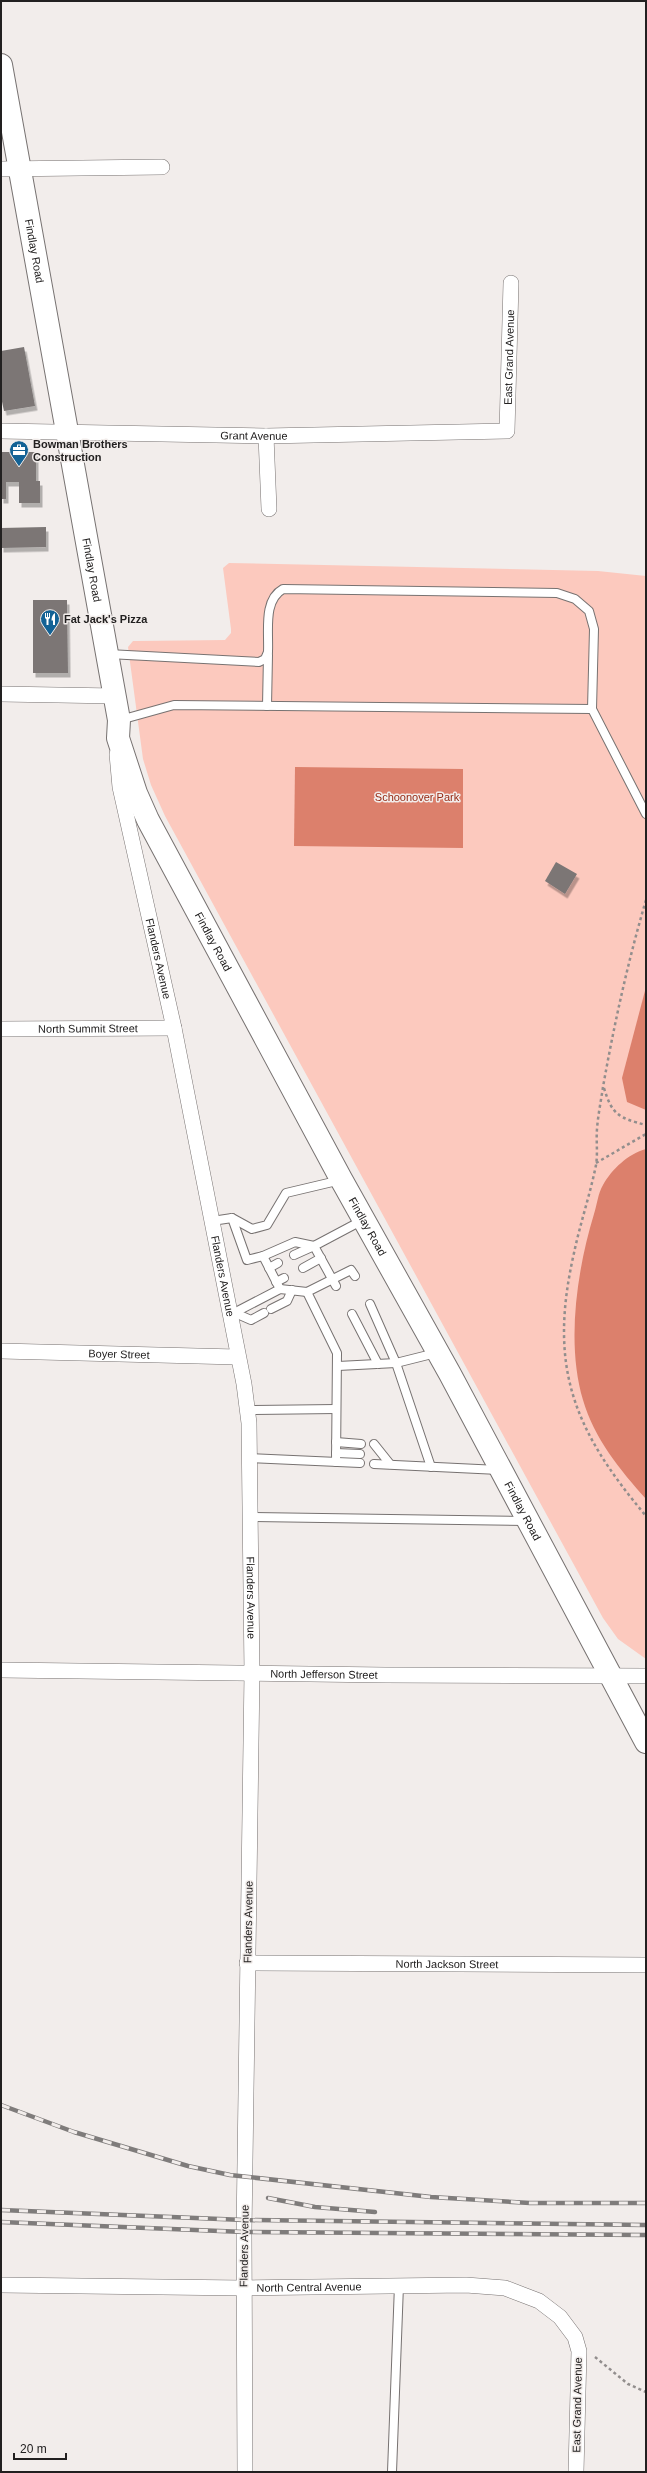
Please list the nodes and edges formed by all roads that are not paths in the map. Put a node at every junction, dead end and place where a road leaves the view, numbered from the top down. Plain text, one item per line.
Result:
1 (1, 65) edge
2 (162, 167) dead end
3 (11, 169) edge
4 (511, 283) dead end
5 (1, 430) edge
6 (507, 431) joint
7 (68, 433) junction
8 (266, 436) junction
9 (268, 510) dead end
10 (268, 652) junction
11 (108, 654) junction
12 (1, 694) edge
13 (115, 696) junction
14 (267, 706) junction
15 (592, 709) junction
16 (119, 729) junction
17 (646, 814) edge
18 (174, 1028) junction
19 (1, 1029) edge
20 (341, 1179) junction
21 (232, 1218) junction
22 (364, 1220) junction
23 (212, 1221) junction
24 (314, 1246) junction
25 (263, 1256) junction
26 (294, 1256) dead end
27 (321, 1258) junction
28 (278, 1263) dead end
29 (269, 1268) junction
30 (302, 1268) dead end
31 (354, 1276) dead end
32 (280, 1283) junction
33 (335, 1283) junction
34 (292, 1290) junction
35 (307, 1292) junction
36 (370, 1304) dead end
37 (233, 1314) junction
38 (352, 1314) dead end
39 (1, 1351) edge
40 (437, 1353) junction
41 (237, 1357) junction
42 (396, 1363) junction
43 (378, 1364) junction
44 (338, 1366) junction
45 (336, 1409) junction
46 (247, 1410) junction
47 (336, 1442) junction
48 (361, 1444) dead end
49 (374, 1444) dead end
50 (336, 1453) junction
51 (383, 1456) junction
52 (250, 1458) junction
53 (336, 1462) junction
54 (390, 1464) junction
55 (431, 1466) junction
56 (500, 1470) junction
57 (252, 1517) junction
58 (527, 1521) junction
59 (1, 1670) edge
60 (252, 1673) junction
61 (611, 1676) junction
62 (646, 1676) edge
63 (646, 1742) edge
64 (247, 1962) junction
65 (646, 1965) edge
66 (1, 2285) edge
67 (399, 2285) junction
68 (243, 2288) junction
69 (576, 2339) joint
70 (245, 2472) edge
71 (392, 2472) edge
72 (576, 2472) edge

1 - 3 main road, Findlay Road
2 - 3 street
3 - 7 main road, Findlay Road
4 - 6 street, East Grand Avenue
5 - 7 street, Grant Avenue
6 - 8 street, Grant Avenue
7 - 8 street, Grant Avenue
7 - 11 main road, Findlay Road
8 - 9 street
10 - 11 lane
10 - 14 lane
10 - 15 lane
11 - 13 main road, Findlay Road
12 - 13 street
13 - 16 main road, Findlay Road
14 - 15 lane
14 - 16 lane
15 - 17 lane
16 - 18 street, Flanders Avenue
16 - 20 main road, Findlay Road
18 - 19 street, North Summit Street
18 - 23 street, Flanders Avenue
20 - 21 lane
20 - 22 main road, Findlay Road
21 - 23 lane
21 - 25 lane
22 - 24 lane
22 - 40 main road, Findlay Road
23 - 37 street, Flanders Avenue
24 - 25 lane
24 - 26 lane
24 - 27 lane
25 - 29 lane
27 - 30 lane
27 - 33 lane
28 - 29 lane
29 - 32 lane
31 - 33 lane
32 - 34 lane
32 - 37 lane
33 - 35 lane
34 - 35 lane
34 - 37 lane
35 - 44 lane
36 - 42 lane
37 - 41 street, Flanders Avenue
38 - 43 lane
39 - 41 street, Boyer Street
40 - 42 lane
40 - 56 main road, Findlay Road
41 - 46 street, Flanders Avenue
42 - 43 lane
42 - 55 lane
43 - 44 lane
44 - 45 lane
45 - 46 lane
45 - 47 lane
46 - 52 street, Flanders Avenue
47 - 48 lane
47 - 50 lane
49 - 51 lane
50 - 53 lane
50 - 53 lane
51 - 54 lane
51 - 54 lane
52 - 53 lane
52 - 57 street, Flanders Avenue
54 - 55 lane
55 - 56 lane
56 - 58 main road, Findlay Road
57 - 58 lane
57 - 60 street, Flanders Avenue
58 - 61 main road, Findlay Road
59 - 60 street, North Jefferson Street
60 - 61 street, North Jefferson Street
60 - 64 street, Flanders Avenue
61 - 62 street, North Jefferson Street
61 - 63 main road, Findlay Road
64 - 65 street, North Jackson Street
64 - 68 street, Flanders Avenue
66 - 68 street, North Central Avenue
67 - 68 street, North Central Avenue
67 - 69 street, North Central Avenue
67 - 71 lane
68 - 70 street, Flanders Avenue
69 - 72 street, East Grand Avenue

